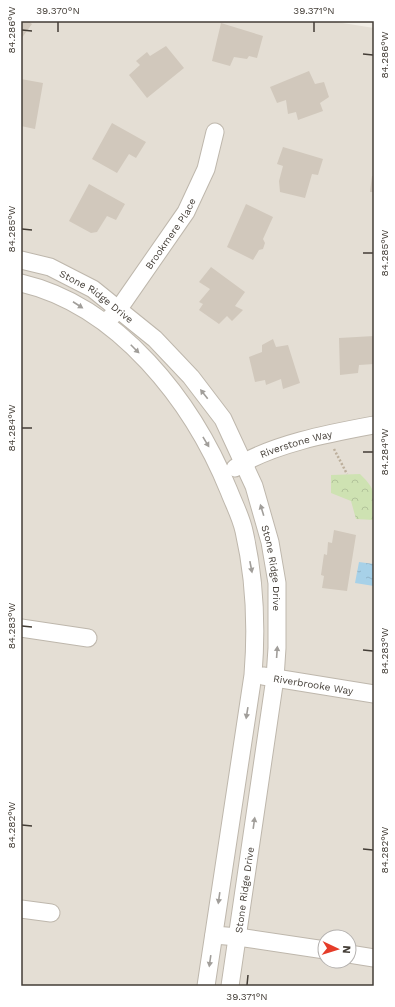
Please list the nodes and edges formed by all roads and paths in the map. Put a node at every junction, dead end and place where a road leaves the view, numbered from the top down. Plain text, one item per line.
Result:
1 (215, 132) dead end
2 (21, 260) edge
3 (21, 283) edge
4 (118, 310) junction
5 (105, 324) junction
6 (374, 425) edge
7 (327, 434) junction
8 (243, 463) junction
9 (347, 474) dead end
10 (223, 476) junction
11 (21, 628) edge
12 (88, 638) dead end
13 (253, 675) junction
14 (275, 678) junction
15 (374, 694) edge
16 (21, 909) edge
17 (51, 913) dead end
18 (214, 935) junction
19 (238, 937) junction
20 (317, 949) edge
21 (357, 955) edge
22 (374, 958) edge
23 (206, 986) edge
24 (230, 986) edge

1 - 4 street, Brookmere Place
2 - 4 street, Stone Ridge Drive
3 -> 5 street, Stone Ridge Drive
4 - 5 street, Brookmere Place
8 -> 4 street, Stone Ridge Drive
5 -> 10 street, Stone Ridge Drive
6 - 7 street, Riverstone Way
7 - 8 street, Riverstone Way
7 - 9 path
8 - 10 street, Riverstone Way
14 -> 8 street, Stone Ridge Drive
10 -> 13 street, Stone Ridge Drive
11 - 12 street
13 - 14 street, Riverbrooke Way
13 -> 18 street, Stone Ridge Drive
14 - 15 street, Riverbrooke Way
19 -> 14 street, Stone Ridge Drive
16 - 17 street
18 - 19 street
18 -> 23 street, Stone Ridge Drive
19 - 20 street
19 - 24 street, Stone Ridge Drive
21 - 22 street

